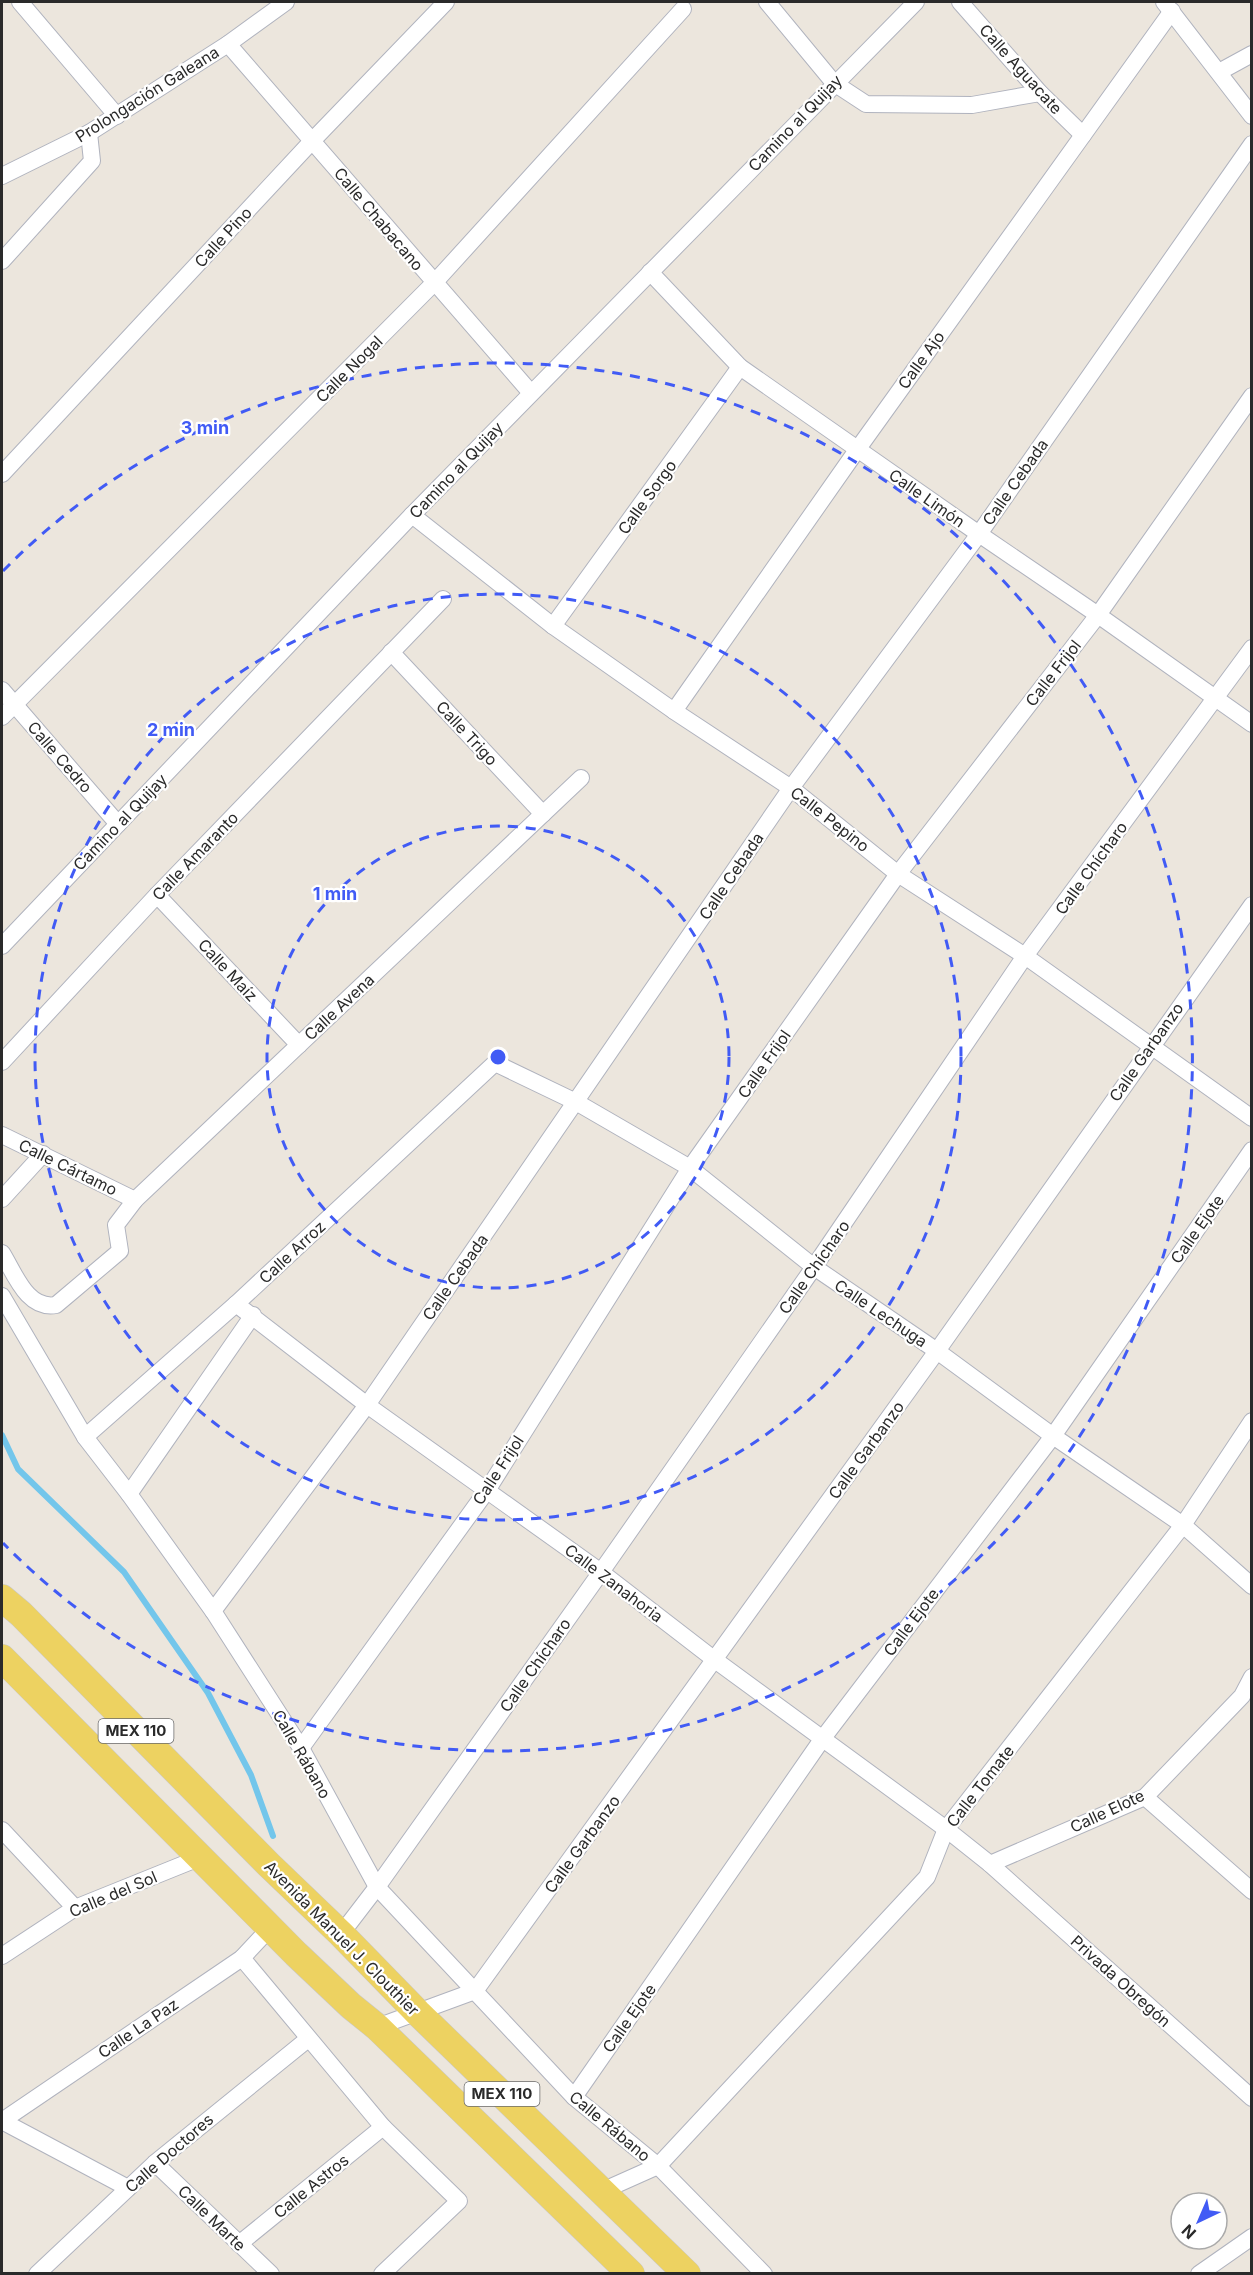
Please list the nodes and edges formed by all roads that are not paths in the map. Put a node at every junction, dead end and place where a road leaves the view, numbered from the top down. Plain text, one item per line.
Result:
1 (20, 2) edge
2 (286, 2) edge
3 (446, 2) edge
4 (767, 2) edge
5 (916, 2) edge
6 (960, 2) edge
7 (1168, 6) edge
8 (683, 9) dead end
9 (228, 44) junction
10 (1251, 54) edge
11 (1219, 72) junction
12 (834, 83) junction
13 (1040, 93) junction
14 (117, 116) junction
15 (1251, 116) edge
16 (89, 133) junction
17 (1083, 135) junction
18 (313, 140) junction
19 (1251, 144) edge
20 (2, 176) edge
21 (2, 261) edge
22 (651, 272) junction
23 (434, 283) junction
24 (740, 367) junction
25 (531, 393) junction
26 (1251, 396) edge
27 (857, 450) junction
28 (2, 474) edge
29 (411, 515) junction
30 (979, 534) junction
31 (443, 600) dead end
32 (1098, 615) junction
33 (554, 626) junction
34 (1251, 648) edge
35 (391, 652) junction
36 (2, 690) edge
37 (1214, 699) junction
38 (14, 704) junction
39 (674, 711) junction
40 (2, 717) edge
41 (1251, 724) edge
42 (581, 778) dead end
43 (791, 788) junction
44 (543, 814) junction
45 (118, 824) junction
46 (898, 874) junction
47 (157, 895) junction
48 (1251, 905) edge
49 (2, 946) edge
50 (1025, 956) junction
51 (298, 1045) junction
52 (1150, 1046) junction
53 (2, 1062) edge
54 (495, 1063) joint
55 (576, 1102) junction
56 (1251, 1118) edge
57 (2, 1135) edge
58 (1251, 1150) edge
59 (43, 1154) junction
60 (690, 1168) junction
61 (2, 1198) edge
62 (135, 1200) junction
63 (2, 1253) edge
64 (814, 1267) junction
65 (2, 1296) edge
66 (236, 1304) junction
67 (253, 1315) junction
68 (937, 1351) junction
69 (367, 1405) junction
70 (1251, 1421) edge
71 (1053, 1436) junction
72 (85, 1437) junction
73 (488, 1489) junction
74 (129, 1494) junction
75 (1184, 1525) junction
76 (601, 1572) junction
77 (1251, 1586) edge
78 (2, 1598) edge
79 (213, 1611) junction
80 (2, 1658) edge
81 (715, 1660) junction
82 (1251, 1677) edge
83 (1247, 1693) edge
84 (823, 1738) junction
85 (301, 1748) junction
86 (1145, 1797) junction
87 (946, 1828) junction
88 (2, 1830) edge
89 (199, 1858) junction
90 (990, 1864) junction
91 (377, 1887) junction
92 (1251, 1892) edge
93 (75, 1908) junction
94 (270, 1928) junction
95 (342, 1934) junction
96 (4, 1951) edge
97 (242, 1958) junction
98 (475, 1991) junction
99 (418, 2013) junction
100 (377, 2027) junction
101 (308, 2039) junction
102 (574, 2097) junction
103 (1251, 2098) edge
104 (2, 2121) edge
105 (383, 2127) junction
106 (155, 2163) junction
107 (658, 2166) junction
108 (128, 2188) junction
109 (602, 2191) junction
110 (1251, 2236) edge
111 (239, 2244) junction
112 (37, 2274) edge
113 (271, 2274) edge
114 (382, 2274) edge
115 (631, 2274) edge
116 (687, 2274) edge
117 (764, 2274) edge
118 (1198, 2274) edge

1 - 14 street
2 - 9 street, Prolongación Galeana
3 - 18 street, Calle Pino
4 - 12 street
5 - 12 street, Camino al Quijay
6 - 13 street, Calle Aguacate
7 - 11 street
7 - 17 street, Calle Ajo
8 - 23 street, Calle Nogal
9 - 14 street, Prolongación Galeana
9 - 18 street, Calle Chabacano
10 - 11 street
11 - 15 street
12 - 13 street
12 - 22 street, Camino al Quijay
13 - 17 street, Calle Aguacate
14 - 16 street, Prolongación Galeana
16 - 20 street, Prolongación Galeana
16 - 21 street
17 - 27 street, Calle Ajo
18 - 23 street, Calle Chabacano
18 - 28 street, Calle Pino
19 - 30 street, Calle Cebada
22 - 24 street, Calle Limón
22 - 25 street, Camino al Quijay
23 - 25 street, Calle Chabacano
23 - 38 street, Calle Nogal
24 - 27 street, Calle Limón
24 - 33 street, Calle Sorgo
25 - 29 street, Camino al Quijay
26 - 32 street, Calle Frijol
27 - 30 street, Calle Limón
27 - 39 street, Calle Ajo
29 - 33 street, Calle Pepino
29 - 45 street, Camino al Quijay
30 - 32 street, Calle Limón
30 - 43 street, Calle Cebada
31 - 35 street, Calle Amaranto
32 - 37 street, Calle Limón
32 - 46 street, Calle Frijol
33 - 39 street, Calle Pepino
34 - 37 street, Calle Chícharo
35 - 44 street, Calle Trigo
35 - 47 street, Calle Amaranto
36 - 38 street, Calle Cedro
37 - 41 street, Calle Limón
37 - 50 street, Calle Chícharo
38 - 40 street, Calle Nogal
38 - 45 street, Calle Cedro
39 - 43 street, Calle Pepino
42 - 44 street, Calle Avena
43 - 46 street, Calle Pepino
43 - 55 street, Calle Cebada
44 - 51 street, Calle Avena
45 - 49 street, Camino al Quijay
46 - 50 street, Calle Pepino
46 - 60 street, Calle Frijol
47 - 51 street, Calle Maíz
47 - 53 street, Calle Amaranto
48 - 52 street, Calle Garbanzo
50 - 52 street, Calle Pepino
50 - 64 street, Calle Chícharo
51 - 62 street, Calle Avena
52 - 56 street, Calle Pepino
52 - 68 street, Calle Garbanzo
54 - 55 street, Calle Lechuga
54 - 66 street, Calle Arroz
55 - 60 street, Calle Lechuga
55 - 69 street, Calle Cebada
57 - 59 street, Calle Cártamo
58 - 71 street, Calle Ejote
59 - 61 street
59 - 62 street, Calle Cártamo
60 - 64 street, Calle Lechuga
60 - 73 street, Calle Frijol
62 - 63 street, Calle Avena
64 - 68 street, Calle Lechuga
64 - 76 street, Calle Chícharo
65 - 72 street, Calle Rábano
66 - 67 street, Calle Zanahoria
66 - 72 street, Calle Arroz
67 - 69 street, Calle Zanahoria
67 - 74 street
68 - 71 street, Calle Lechuga
68 - 81 street, Calle Garbanzo
69 - 73 street, Calle Zanahoria
69 - 79 street, Calle Cebada
70 - 75 street, Calle Tomate
71 - 75 street, Calle Lechuga
71 - 84 street, Calle Ejote
72 - 74 street, Calle Rábano
73 - 76 street, Calle Zanahoria
73 - 85 street, Calle Frijol
74 - 79 street, Calle Rábano
75 - 77 street, Calle Lechuga
75 - 87 street, Calle Tomate
76 - 81 street, Calle Zanahoria
76 - 91 street, Calle Chícharo
78 - 95 main road, Avenida Manuel J. Clouthier / MEX 110
79 - 85 street, Calle Rábano
80 - 89 main road, MEX 110
81 - 84 street, Calle Zanahoria
81 - 98 street, Calle Garbanzo
82 - 83 street, Calle Elote
83 - 86 street, Calle Elote
84 - 87 street, Calle Zanahoria
84 - 102 street, Calle Ejote
85 - 91 street, Calle Rábano
86 - 90 street, Calle Elote
86 - 92 street
87 - 90 street, Calle Zanahoria
87 - 107 street, Calle Tomate
88 - 93 street
89 - 93 street, Calle del Sol
89 - 94 main road, MEX 110
90 - 103 street, Privada Obregón
91 - 95 street, Calle Chícharo
91 - 98 street, Calle Rábano
93 - 96 street, Calle del Sol
94 - 97 street, Calle La Paz
94 - 100 main road, MEX 110
95 - 99 main road, Avenida Manuel J. Clouthier / MEX 110
97 - 101 street
97 - 104 street, Calle La Paz
98 - 99 street
98 - 102 street, Calle Rábano
99 - 100 street
99 - 109 main road, Avenida Manuel J. Clouthier / MEX 110
100 - 115 main road, MEX 110
101 - 105 street
101 - 106 street, Calle Doctores
102 - 107 street, Calle Rábano
104 - 108 street
105 - 111 street, Calle Astros
105 - 114 street
106 - 108 street, Calle Doctores
106 - 111 street, Calle Marte
107 - 109 street, Calle Tomate
107 - 117 street, Calle Rábano
108 - 112 street, Calle Doctores
109 - 116 main road, Avenida Manuel J. Clouthier / MEX 110
110 - 118 street
111 - 113 street, Calle Marte

